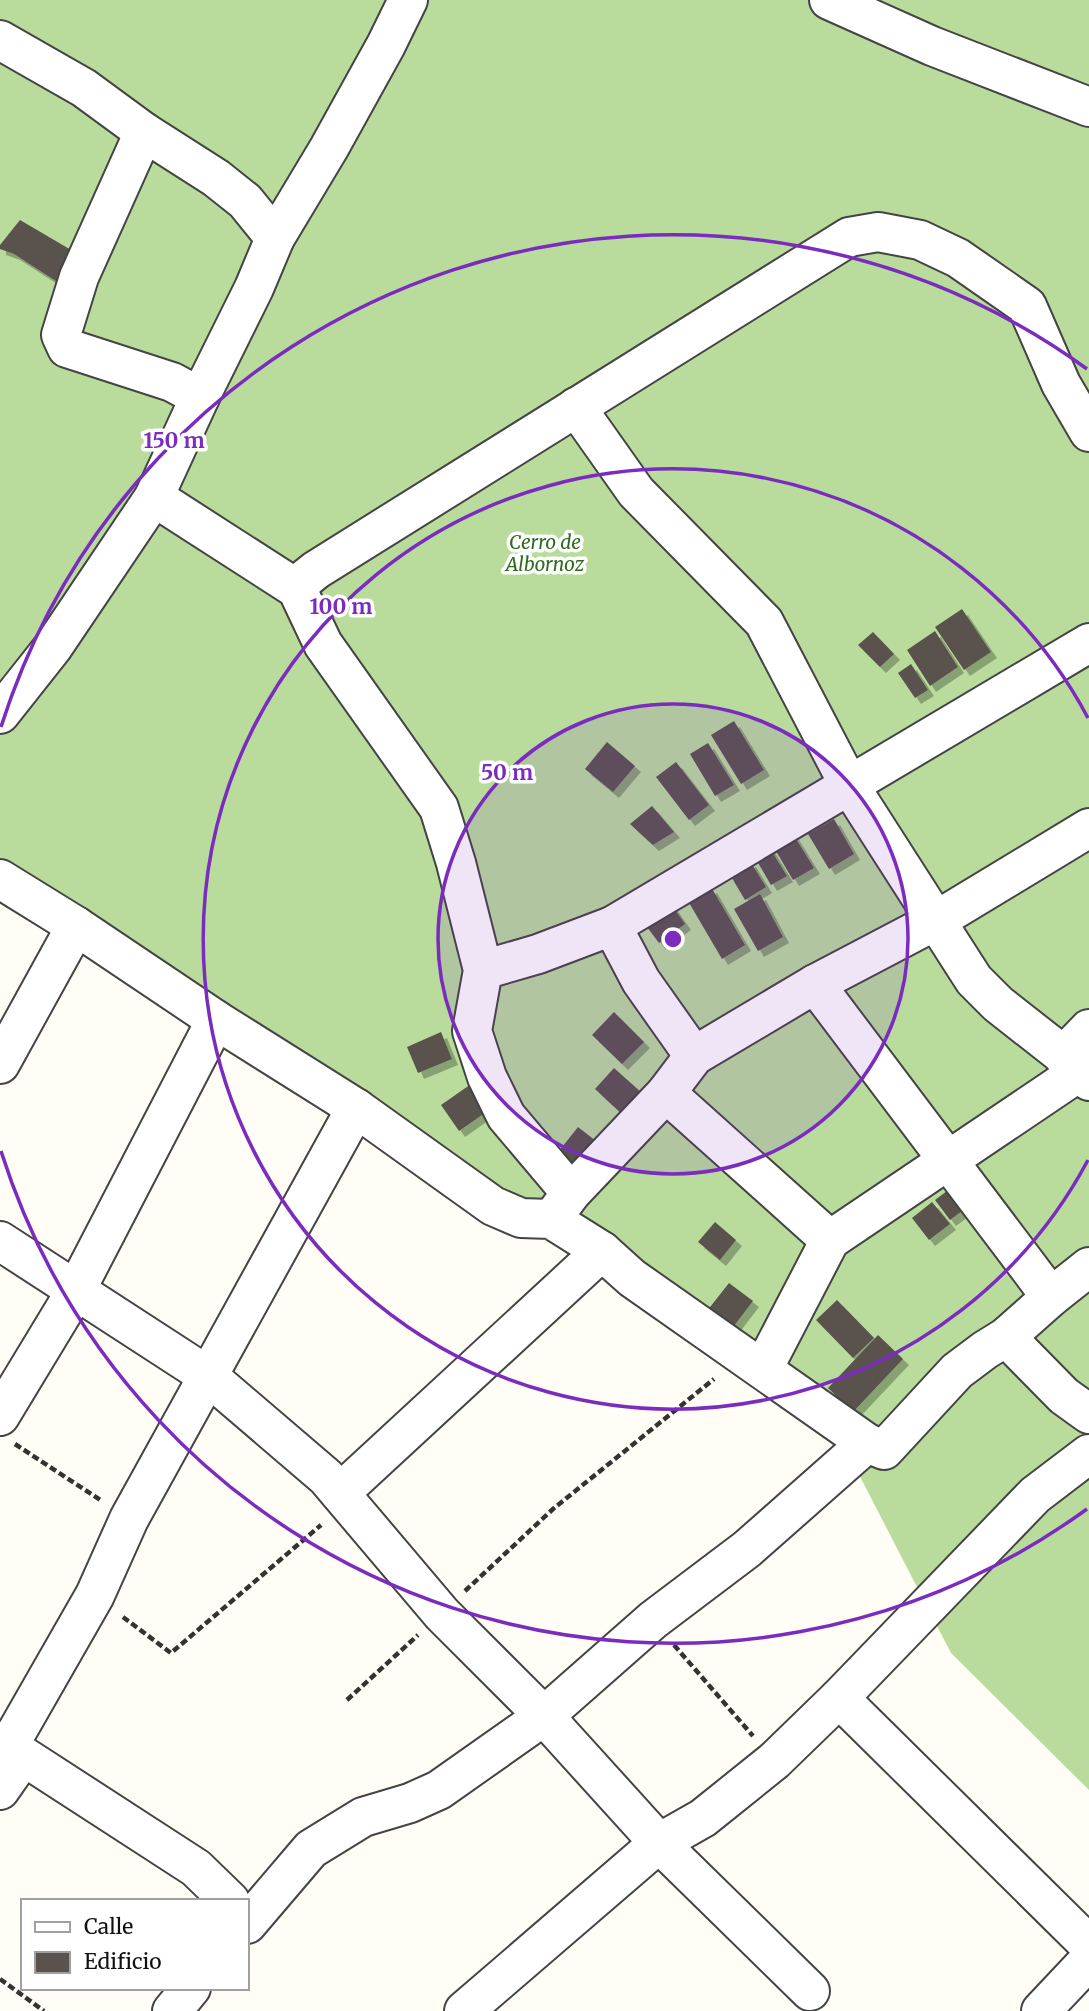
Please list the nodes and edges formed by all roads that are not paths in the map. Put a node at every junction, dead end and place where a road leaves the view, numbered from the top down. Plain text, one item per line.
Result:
1 (408, 0) edge
2 (829, 0) edge
3 (0, 40) edge
4 (1089, 107) edge
5 (144, 132) junction
6 (275, 238) junction
7 (200, 397) junction
8 (576, 407) junction
9 (1089, 432) edge
10 (154, 497) junction
11 (297, 589) junction
12 (1089, 643) edge
13 (0, 714) edge
14 (849, 785) junction
15 (1089, 828) edge
16 (0, 879) edge
17 (937, 920) junction
18 (76, 926) junction
19 (612, 926) junction
20 (482, 970) junction
21 (815, 984) junction
22 (215, 1020) junction
23 (1089, 1029) edge
24 (694, 1056) junction
25 (0, 1064) edge
26 (1078, 1069) edge
27 (666, 1093) junction
28 (356, 1108) junction
29 (949, 1161) junction
30 (561, 1206) junction
31 (830, 1240) junction
32 (0, 1241) edge
33 (602, 1251) junction
34 (1089, 1267) edge
35 (75, 1292) junction
36 (1051, 1297) junction
37 (1006, 1337) junction
38 (752, 1363) junction
39 (208, 1376) junction
40 (1089, 1414) edge
41 (5, 1429) edge
42 (867, 1443) junction
43 (1089, 1454) edge
44 (344, 1498) junction
45 (839, 1698) junction
46 (544, 1716) junction
47 (10, 1748) edge
48 (0, 1790) edge
49 (659, 1843) junction
50 (226, 1899) edge
51 (248, 1911) edge
52 (1089, 1945) edge
53 (1089, 1960) edge
54 (189, 1990) edge
55 (810, 1991) dead end
56 (172, 2011) edge
57 (464, 2011) edge
58 (1041, 2011) edge

1 - 6 street
2 - 4 street
3 - 5 street
5 - 6 street
5 - 7 street
6 - 7 street
7 - 10 street
8 - 9 street
8 - 11 street
8 - 14 street
10 - 11 street
10 - 13 street
11 - 20 street
12 - 14 street
14 - 17 street
14 - 19 street
15 - 17 street
16 - 18 street
17 - 21 street
17 - 26 street
18 - 22 street
18 - 25 street
19 - 20 street
19 - 24 street
20 - 30 street
21 - 24 street
21 - 29 street
22 - 28 street
22 - 35 street
23 - 26 street
24 - 27 street
26 - 29 street
27 - 30 street
27 - 31 street
28 - 30 street
28 - 39 street
29 - 31 street
29 - 36 street
30 - 33 street
31 - 38 street
32 - 35 street
33 - 38 street
33 - 44 street
34 - 36 street
35 - 39 street
35 - 41 street
36 - 37 street
37 - 40 street
37 - 42 street
38 - 42 street
39 - 44 street
39 - 47 street
42 - 46 street
43 - 45 street
44 - 46 street
45 - 49 street
45 - 52 street
46 - 49 street
46 - 51 street
47 - 48 street
47 - 50 street
49 - 55 street
49 - 57 street
53 - 58 street
54 - 56 street

